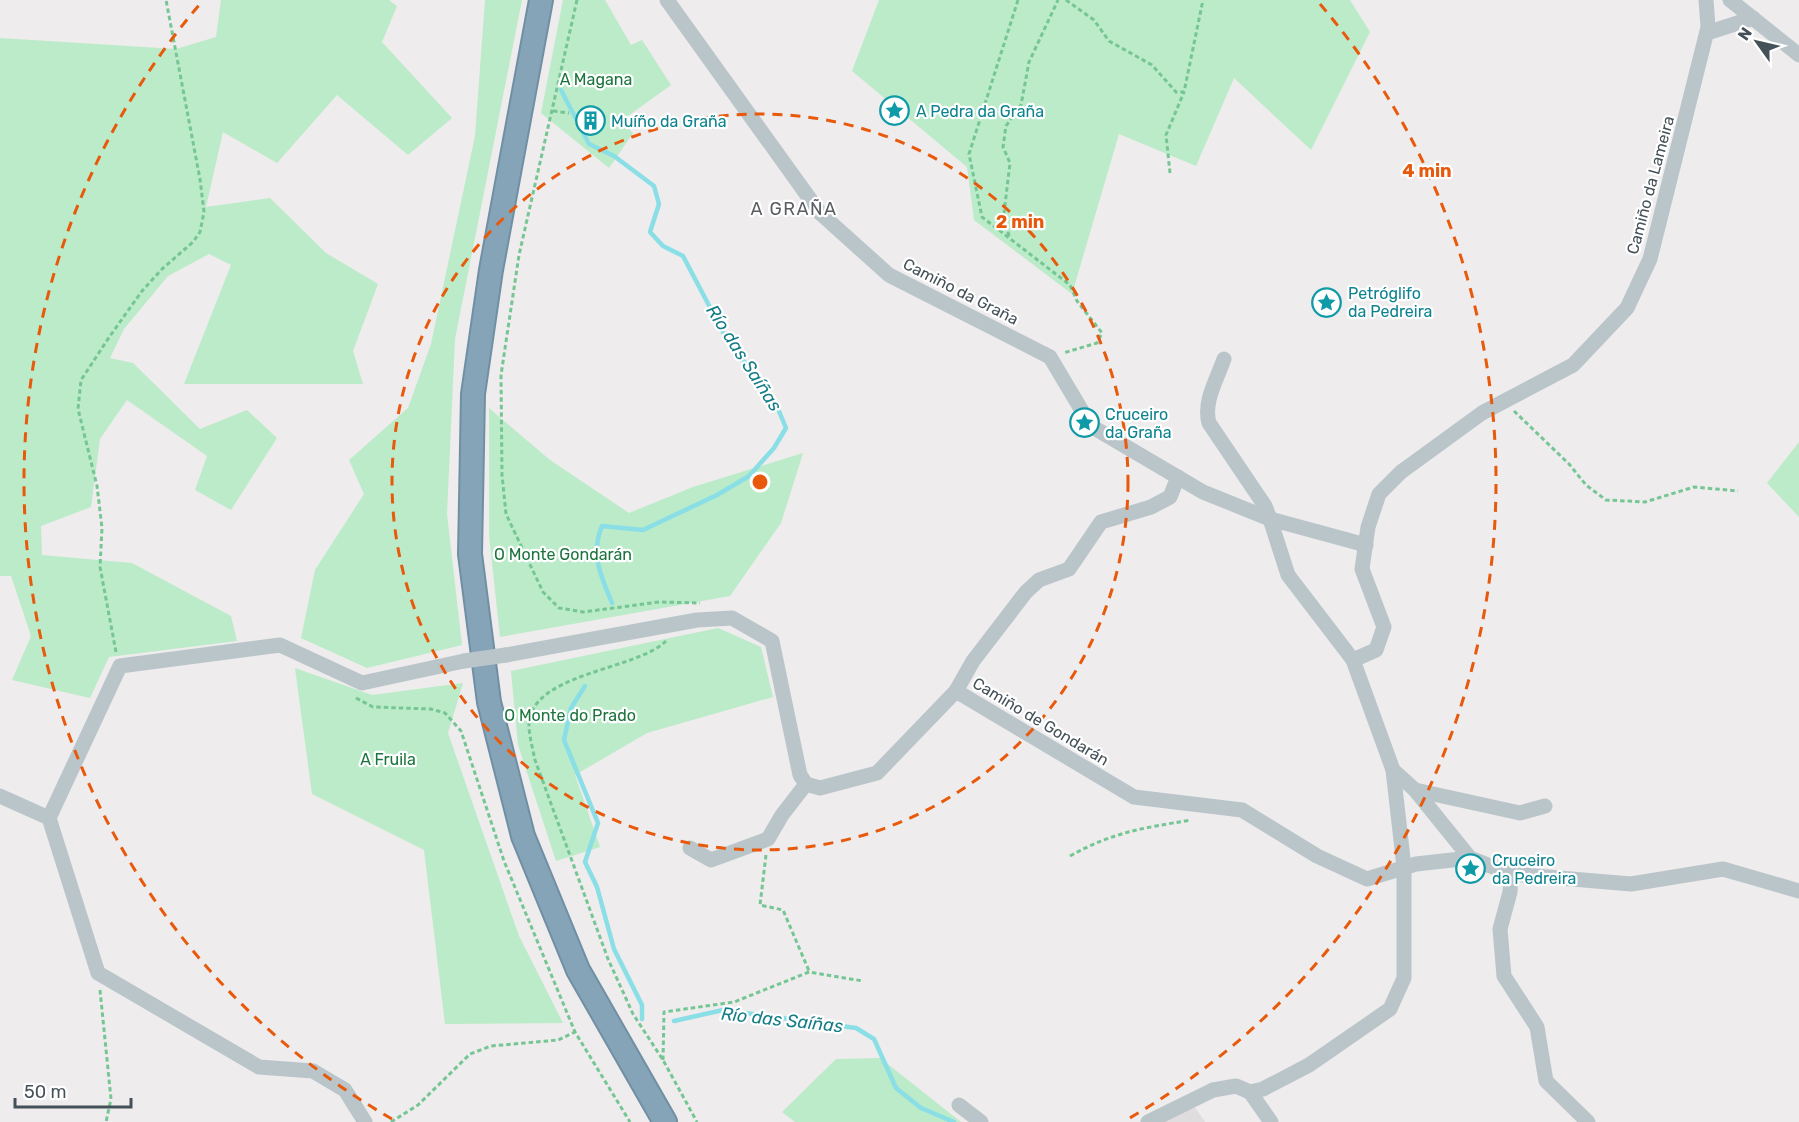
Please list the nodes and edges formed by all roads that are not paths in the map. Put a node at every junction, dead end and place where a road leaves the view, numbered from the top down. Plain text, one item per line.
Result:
1 (541, 0) edge
2 (667, 0) edge
3 (1706, 0) edge
4 (1730, 0) edge
5 (1753, 18) junction
6 (1707, 33) junction
7 (1799, 55) edge
8 (1224, 359) dead end
9 (1178, 477) junction
10 (1270, 519) junction
11 (1366, 545) junction
12 (1353, 660) junction
13 (956, 691) junction
14 (1393, 770) junction
15 (806, 784) junction
16 (1415, 790) junction
17 (0, 796) edge
18 (1545, 806) dead end
19 (49, 818) junction
20 (690, 848) dead end
21 (1470, 858) junction
22 (1404, 867) junction
23 (1511, 874) junction
24 (1799, 891) edge
25 (1250, 1092) junction
26 (959, 1105) dead end
27 (365, 1122) edge
28 (665, 1122) edge
29 (981, 1122) edge
30 (1148, 1122) edge
31 (1271, 1122) edge
32 (1588, 1122) edge

1 - 28 highway
2 - 9 street, Camiño da Graña
3 - 6 street, Camiño da Lameira
4 - 5 street
5 - 6 street
5 - 7 street
6 - 11 street, Camiño da Lameira
8 - 10 street
9 - 10 street
9 - 13 street
10 - 11 street
10 - 12 street
11 - 12 street, Camiño da Lameira
12 - 14 street
13 - 15 street, Camiño de Gondarán
13 - 22 street, Camiño de Gondarán
14 - 16 street
14 - 22 street
15 - 19 street, bridge
15 - 20 street
16 - 18 street
16 - 21 street
17 - 19 street
19 - 27 street
21 - 22 street, Camiño de Gondarán
21 - 23 street
22 - 25 street
23 - 24 street
23 - 32 street
25 - 30 street
25 - 31 street
26 - 29 street

